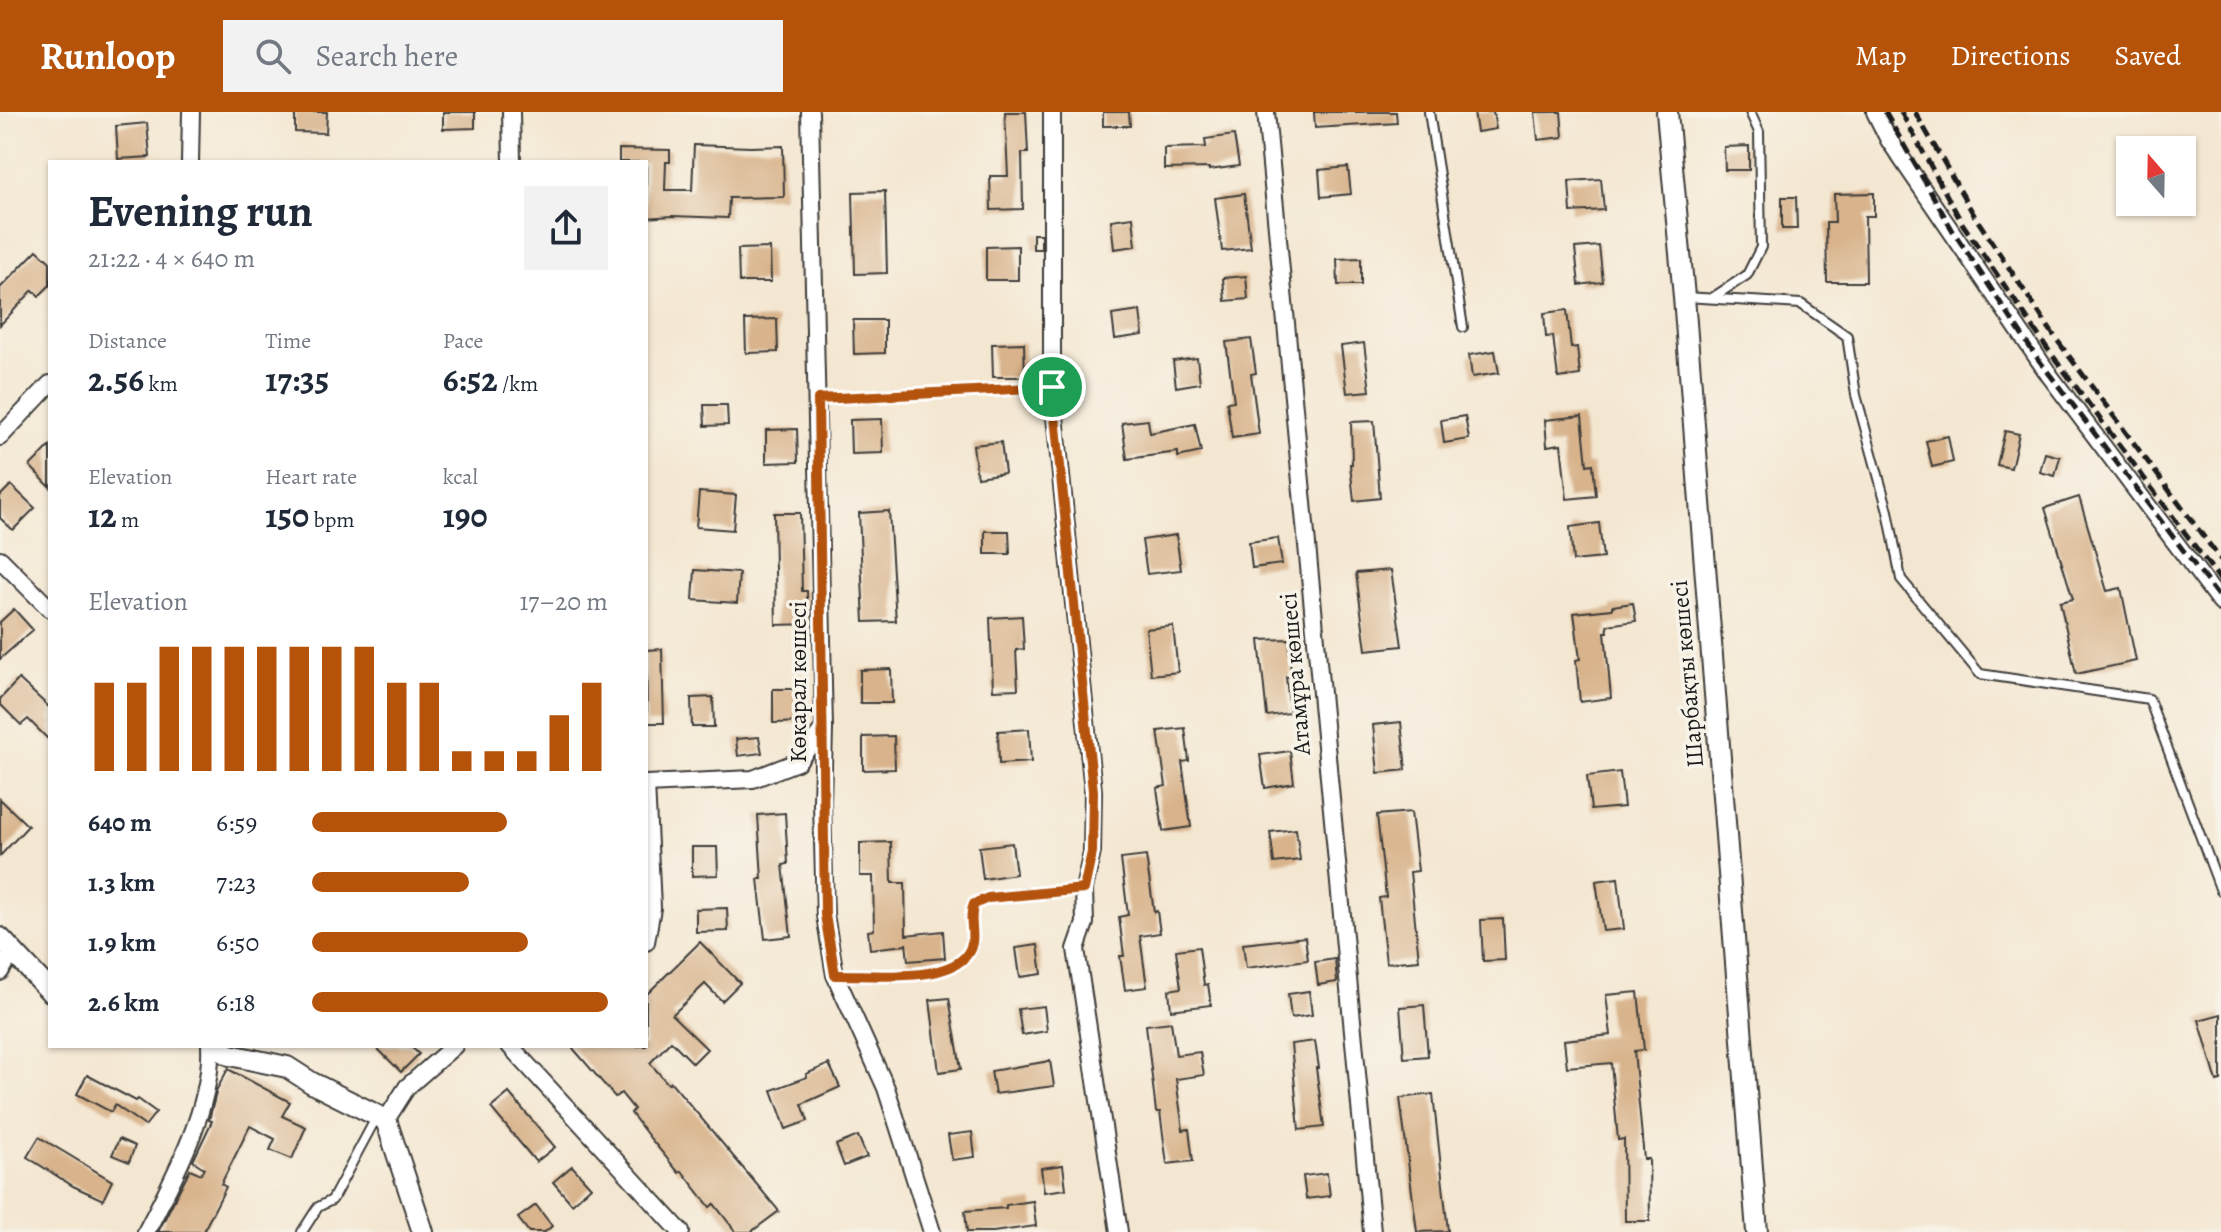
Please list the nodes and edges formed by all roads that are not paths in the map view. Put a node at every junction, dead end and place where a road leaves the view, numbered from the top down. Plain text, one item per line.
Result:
1 (191, 112) edge
2 (511, 112) edge
3 (810, 112) edge
4 (1052, 112) edge
5 (1266, 112) edge
6 (1429, 112) edge
7 (1667, 112) edge
8 (1750, 112) edge
9 (1875, 112) edge
10 (190, 160) edge
11 (512, 160) edge
12 (1684, 297) junction
13 (1711, 299) junction
14 (1463, 327) dead end
15 (48, 386) edge
16 (1052, 387) junction
17 (818, 399) junction
18 (0, 437) edge
19 (0, 559) edge
20 (2221, 603) edge
21 (48, 607) edge
22 (824, 728) junction
23 (648, 784) edge
24 (648, 825) edge
25 (1084, 889) junction
26 (2221, 891) edge
27 (648, 936) edge
28 (6, 945) edge
29 (0, 972) edge
30 (835, 975) junction
31 (48, 989) edge
32 (212, 1048) edge
33 (216, 1048) edge
34 (452, 1048) edge
35 (512, 1048) edge
36 (382, 1117) junction
37 (416, 1210) junction
38 (146, 1232) edge
39 (302, 1232) edge
40 (414, 1232) edge
41 (423, 1232) edge
42 (681, 1232) edge
43 (932, 1232) edge
44 (1119, 1232) edge
45 (1372, 1232) edge
46 (1757, 1232) edge

1 - 10 street
2 - 11 street
3 - 17 street, Көкарал көшесі
4 - 16 street
5 - 45 street, Атамұра көшесі
6 - 14 lane
7 - 12 street, Шарбақты көшесі
8 - 13 lane
9 - 20 street
12 - 13 lane
12 - 46 street, Шарбақты көшесі
13 - 26 lane
15 - 18 street
16 - 17 lane
16 - 25 street
17 - 22 street, Көкарал көшесі
19 - 21 street
22 - 23 street
22 - 30 street, Көкарал көшесі
24 - 27 street
25 - 30 lane
25 - 44 street
28 - 29 street
28 - 31 street
30 - 43 street, Көкарал көшесі
32 - 38 street
33 - 36 street
34 - 36 street
35 - 42 street
36 - 37 street
36 - 39 lane
37 - 40 street
37 - 41 street

